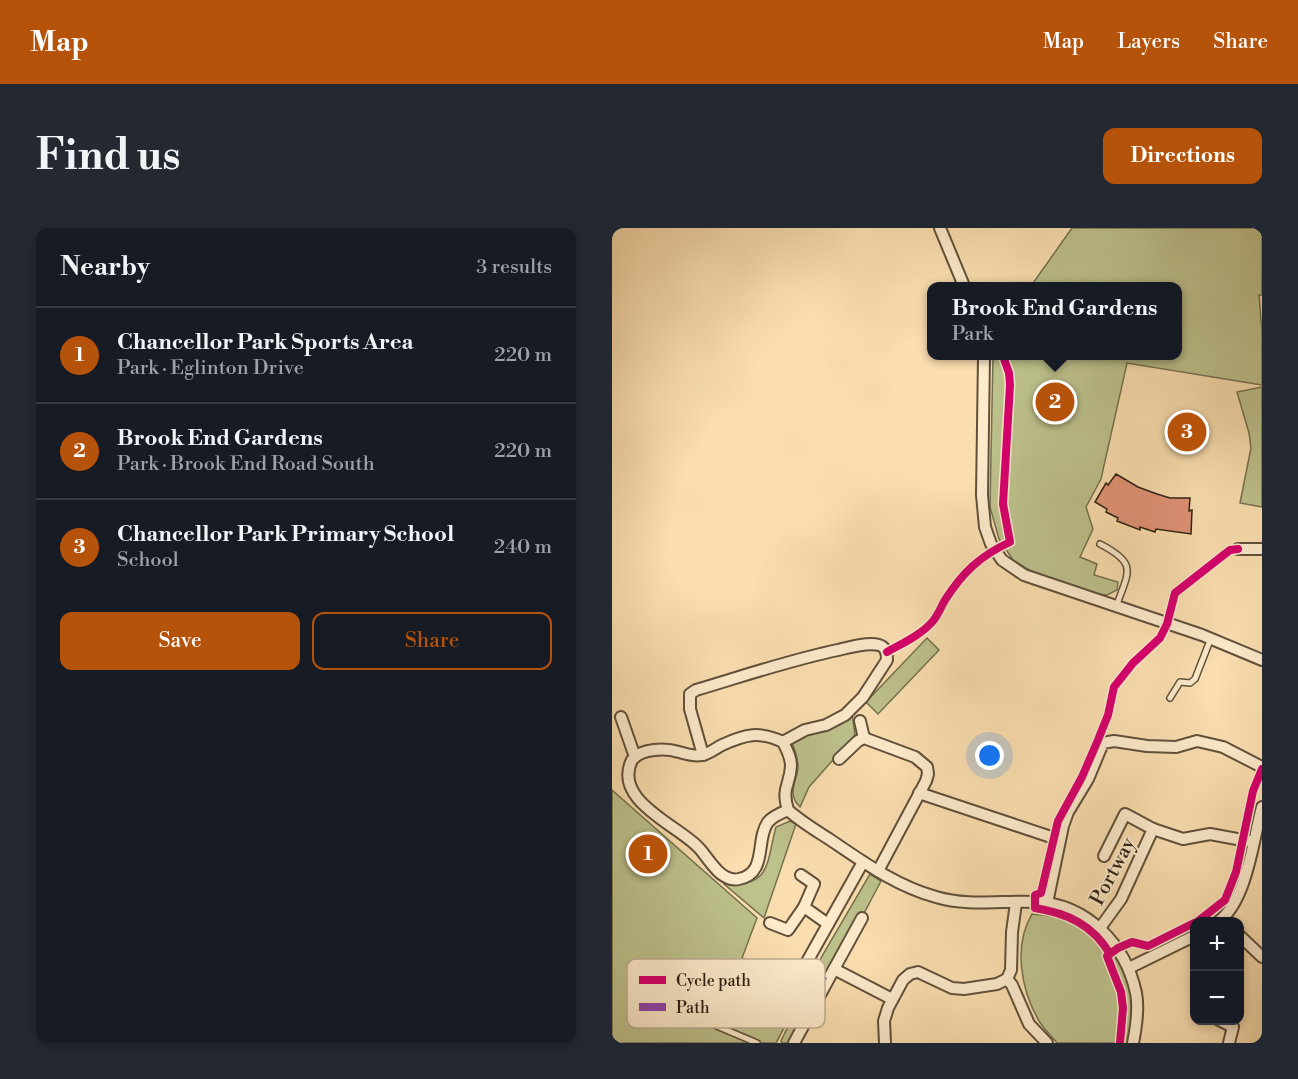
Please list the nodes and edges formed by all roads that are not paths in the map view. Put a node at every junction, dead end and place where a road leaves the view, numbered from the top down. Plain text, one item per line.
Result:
1 (940, 228) edge
2 (962, 282) edge
3 (984, 360) edge
4 (1101, 544) dead end
5 (1238, 549) dead end
6 (1262, 549) edge
7 (1116, 607) junction
8 (1211, 638) junction
9 (1262, 660) edge
10 (1170, 698) dead end
11 (621, 717) dead end
12 (860, 720) dead end
13 (864, 738) junction
14 (783, 742) junction
15 (703, 755) junction
16 (635, 757) junction
17 (839, 759) dead end
18 (1262, 767) edge
19 (919, 793) junction
20 (1262, 807) edge
21 (788, 810) junction
22 (1153, 829) junction
23 (1060, 840) junction
24 (1253, 842) junction
25 (1104, 856) dead end
26 (863, 862) junction
27 (878, 871) junction
28 (801, 875) dead end
29 (1016, 903) junction
30 (1047, 903) junction
31 (804, 908) junction
32 (1225, 917) edge
33 (862, 918) dead end
34 (770, 923) dead end
35 (828, 924) junction
36 (1100, 928) junction
37 (1190, 938) edge
38 (1244, 941) edge
39 (1262, 957) edge
40 (808, 959) edge
41 (1128, 968) junction
42 (834, 969) junction
43 (1007, 979) junction
44 (825, 986) edge
45 (892, 999) junction
46 (1229, 1025) edge
47 (721, 1028) edge
48 (802, 1028) edge
49 (757, 1043) edge
50 (794, 1043) edge
51 (885, 1043) edge
52 (1047, 1043) edge
53 (1133, 1043) edge
54 (1229, 1043) edge

1 - 2 street
3 - 7 street
4 - 7 lane
5 - 6 street
7 - 8 street
8 - 9 street
8 - 10 lane
11 - 16 street
12 - 13 street
13 - 17 street
13 - 19 street
14 - 15 street
14 - 15 street
14 - 21 street
15 - 16 street
16 - 21 street
18 - 23 street
19 - 23 street
19 - 27 street
20 - 24 street
21 - 26 street
22 - 24 street, Portway
22 - 25 street, Portway
22 - 36 street, Portway
23 - 30 street
24 - 32 street
26 - 27 street
26 - 35 street
27 - 29 street
28 - 31 street
29 - 30 street
29 - 43 street
30 - 36 street
31 - 34 street
31 - 35 street
33 - 42 street
35 - 40 street
36 - 41 street
37 - 41 street
38 - 39 street
41 - 53 street
42 - 44 street
42 - 45 street
43 - 45 street
43 - 52 street
45 - 51 street
46 - 54 street
47 - 49 lane
48 - 50 street

